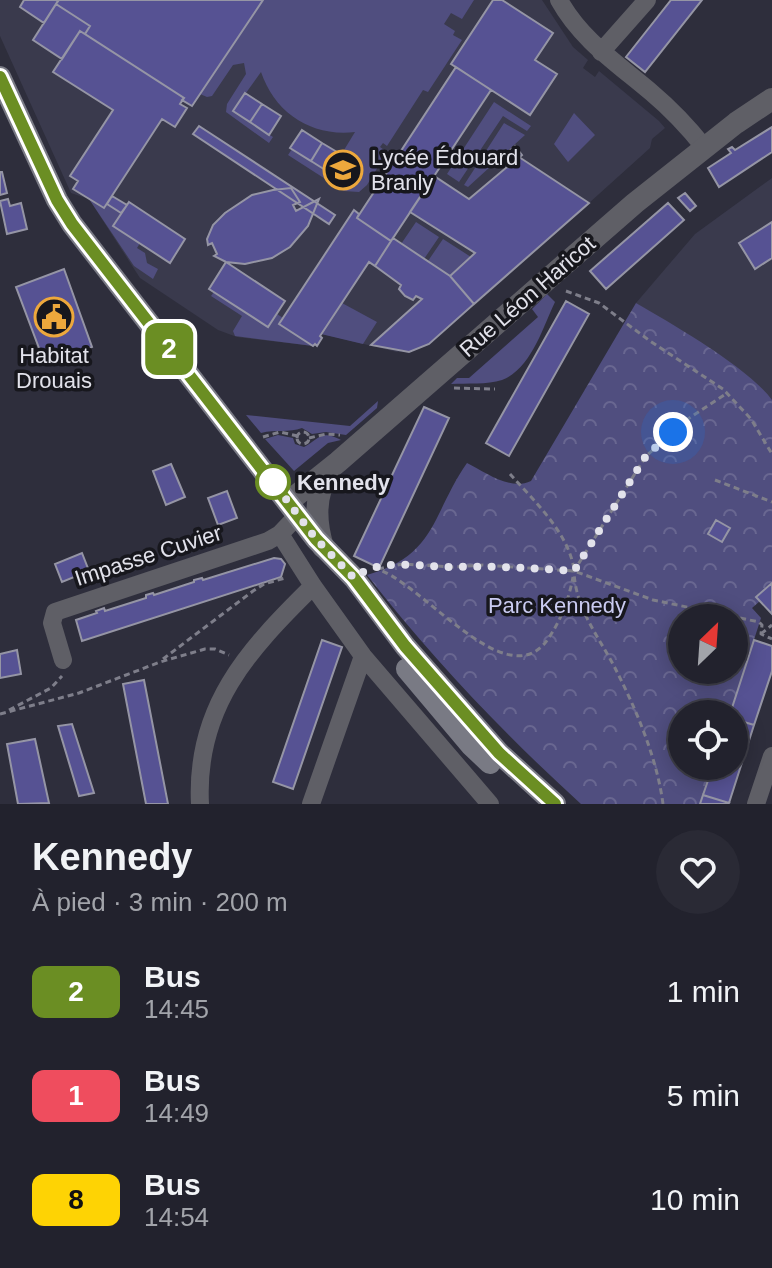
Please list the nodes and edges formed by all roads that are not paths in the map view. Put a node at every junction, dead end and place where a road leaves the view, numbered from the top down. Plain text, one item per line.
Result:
1 (559, 0) edge
2 (647, 0) edge
3 (601, 52) junction
4 (0, 77) edge
5 (772, 99) edge
6 (704, 147) junction
7 (338, 462) junction
8 (293, 508) junction
9 (280, 534) junction
10 (319, 543) junction
11 (309, 578) junction
12 (363, 656) junction
13 (63, 660) road end
14 (772, 756) edge
15 (200, 804) edge
16 (311, 804) edge
17 (490, 804) edge
18 (532, 804) edge
19 (555, 804) edge
20 (756, 804) edge

1 - 3 street
2 - 3 street
3 - 6 street
4 - 8 main road
5 - 6 street, Rue Léon Haricot
6 - 7 street, Rue Léon Haricot
7 - 8 street, Rue Léon Haricot
7 - 10 street
8 - 9 street, Impasse Cuvier
8 - 10 main road
9 - 11 street
9 - 13 street, Impasse Cuvier
10 - 11 street
10 - 18 main road
10 - 19 main road
11 - 12 street
11 - 15 street
12 - 16 street
12 - 17 street
14 - 20 street

